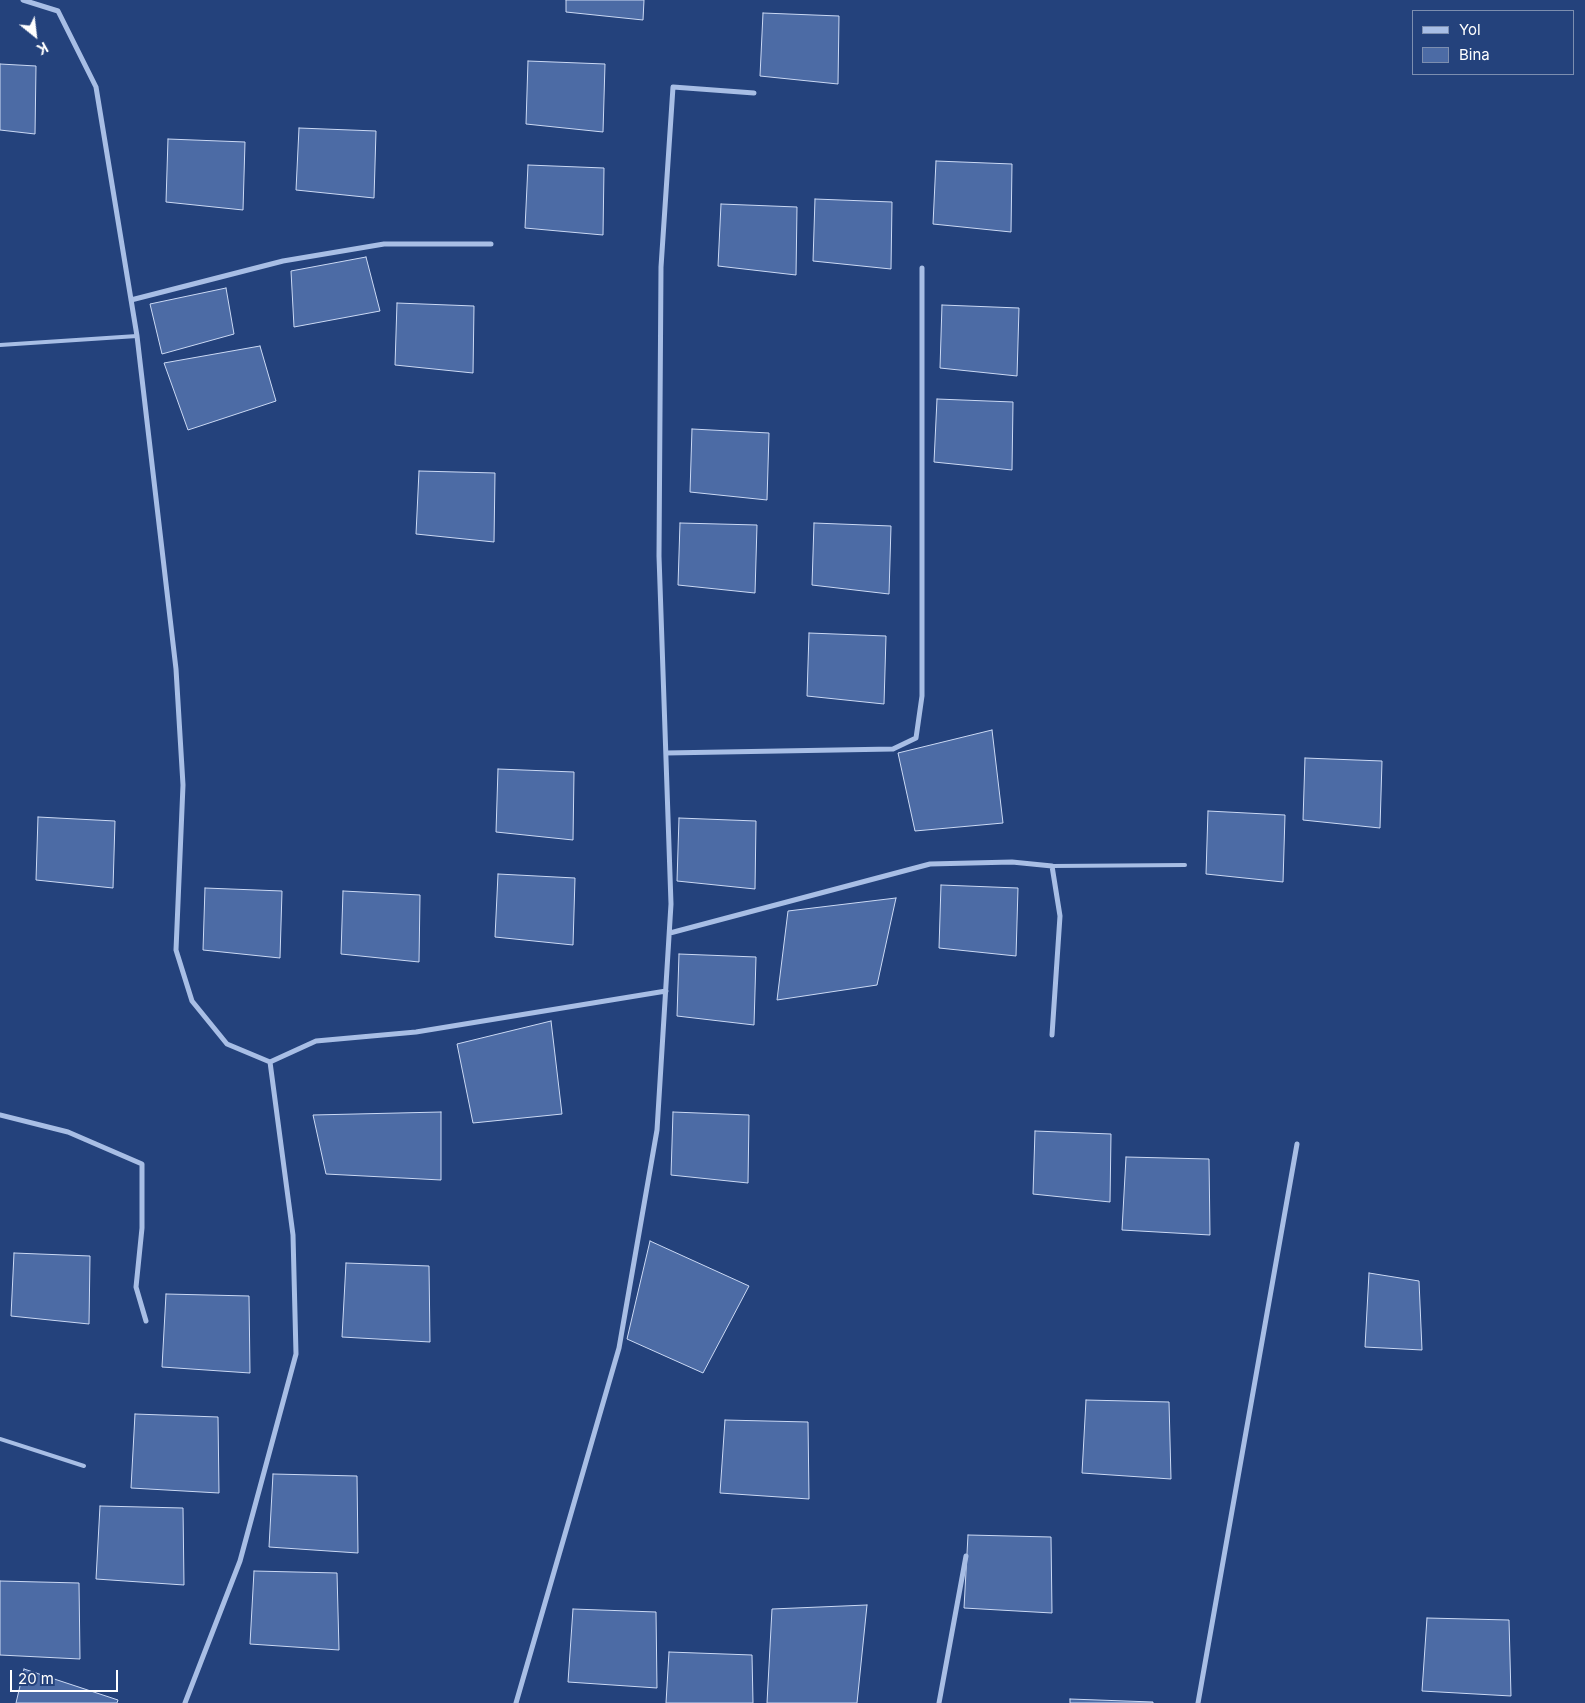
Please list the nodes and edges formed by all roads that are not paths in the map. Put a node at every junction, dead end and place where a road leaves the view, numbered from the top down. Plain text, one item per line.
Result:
1 (23, 0) edge
2 (754, 93) dead end
3 (490, 244) dead end
4 (922, 268) dead end
5 (131, 300) junction
6 (138, 336) junction
7 (0, 345) edge
8 (666, 753) junction
9 (1185, 865) dead end
10 (1052, 866) junction
11 (670, 933) junction
12 (666, 991) junction
13 (1052, 1035) dead end
14 (270, 1062) junction
15 (0, 1115) edge
16 (1297, 1144) dead end
17 (146, 1321) dead end
18 (0, 1439) edge
19 (84, 1466) dead end
20 (966, 1556) dead end
21 (185, 1703) edge
22 (516, 1703) edge
23 (939, 1703) edge
24 (1198, 1703) edge

1 - 5 street
2 - 8 street
3 - 5 street
4 - 8 street
5 - 6 street
6 - 7 lane
6 - 14 street
8 - 11 street
9 - 10 lane
10 - 11 street
10 - 13 street
11 - 12 street
12 - 14 street
12 - 22 street
14 - 21 street
15 - 17 street
16 - 24 street
18 - 19 lane
20 - 23 street

